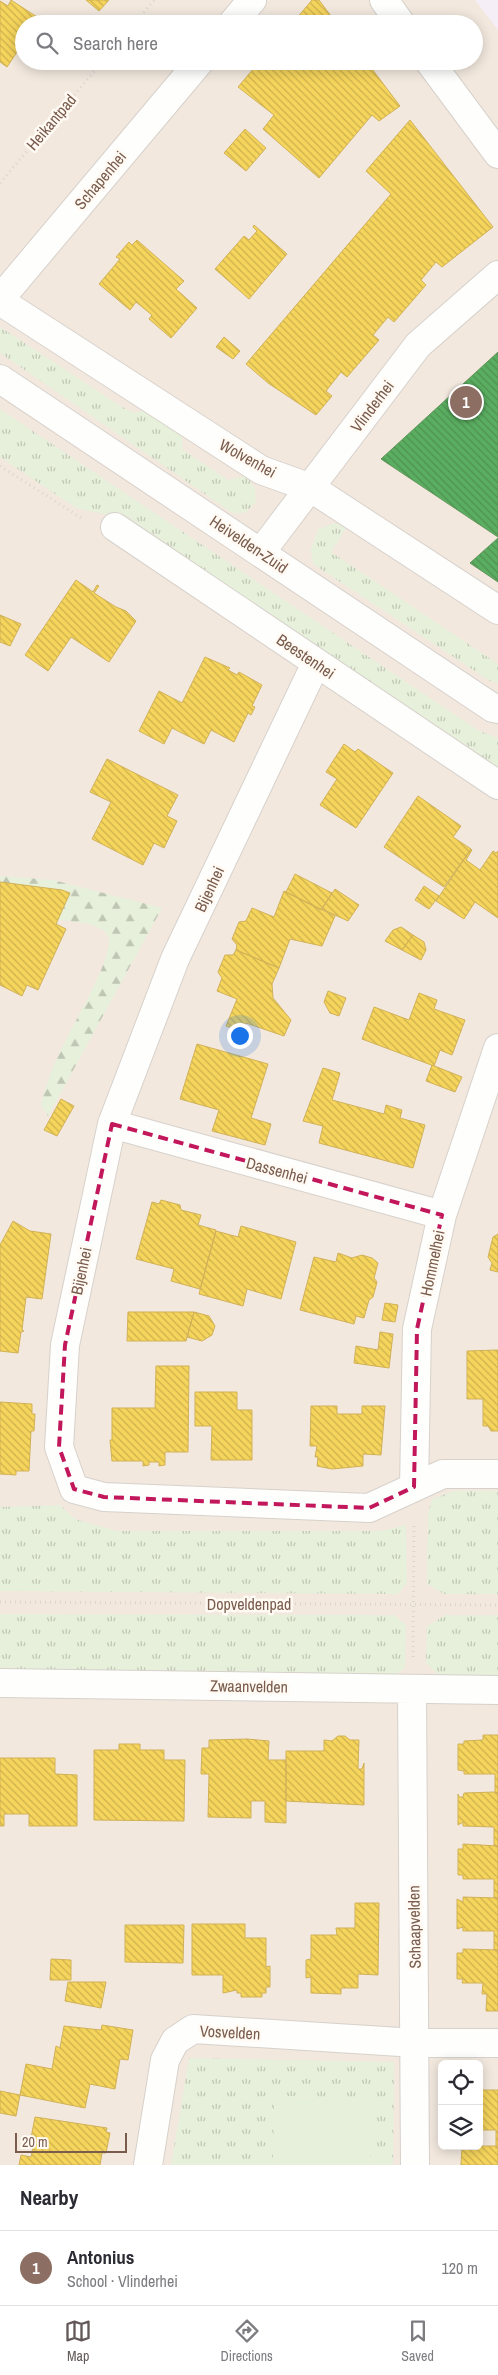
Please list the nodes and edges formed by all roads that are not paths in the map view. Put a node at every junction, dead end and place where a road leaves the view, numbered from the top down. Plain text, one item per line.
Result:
1 (252, 0) edge
2 (384, 0) edge
3 (240, 15) edge
4 (395, 15) edge
5 (192, 70) edge
6 (436, 70) edge
7 (498, 154) edge
8 (498, 275) edge
9 (0, 300) edge
10 (0, 379) edge
11 (311, 488) junction
12 (115, 527) road end
13 (261, 552) junction
14 (498, 610) edge
15 (316, 663) junction
16 (498, 709) edge
17 (498, 785) edge
18 (498, 1048) edge
19 (112, 1124) junction
20 (442, 1215) junction
21 (498, 1474) edge
22 (414, 1488) junction
23 (0, 1683) edge
24 (412, 1689) junction
25 (498, 1690) edge
26 (416, 2043) junction
27 (498, 2043) edge
28 (148, 2165) edge
29 (415, 2165) edge

1 - 3 street
2 - 4 street
5 - 9 street, Schapenhei
6 - 7 street
8 - 11 street, Vlinderhei
9 - 11 street, Wolvenhei
10 - 13 street, Heivelden-Zuid
11 - 13 street, Vlinderhei
11 - 14 street, Wolvenhei
12 - 15 street, Beestenhei
13 - 16 street, Heivelden-Zuid
15 - 17 street, Beestenhei
15 - 19 street, Bijenhei
18 - 20 street, Hommelhei
19 - 20 street, Dassenhei
19 - 22 street, Bijenhei
20 - 22 street, Hommelhei
21 - 22 street, Bijenhei
23 - 24 street, Zwaanvelden
24 - 25 street, Zwaanvelden
24 - 26 street, Schaapvelden
26 - 27 street, Vosvelden
26 - 28 street, Vosvelden
26 - 29 street, Schaapvelden

